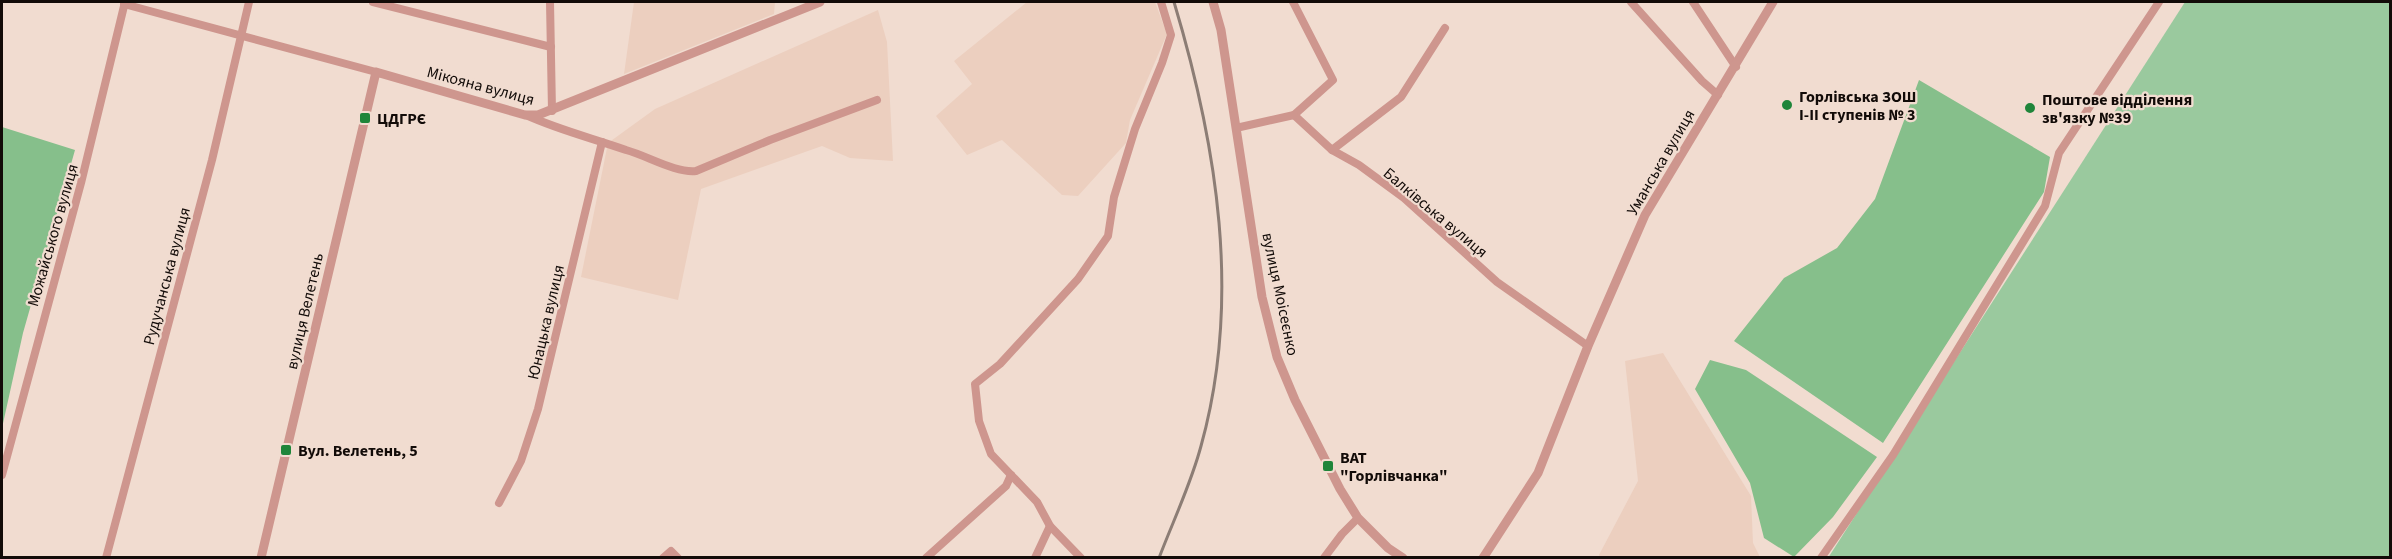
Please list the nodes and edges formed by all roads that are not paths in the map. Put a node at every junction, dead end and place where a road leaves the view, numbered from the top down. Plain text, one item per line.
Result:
1 (249, 2) edge
2 (373, 2) edge
3 (550, 2) edge
4 (820, 2) edge
5 (1161, 2) edge
6 (1213, 2) edge
7 (1293, 2) edge
8 (1631, 2) edge
9 (1693, 2) edge
10 (1773, 2) edge
11 (2159, 2) edge
12 (124, 3) edge
13 (1445, 28) dead end
14 (240, 36) junction
15 (551, 47) junction
16 (1736, 67) junction
17 (376, 72) junction
18 (1718, 94) junction
19 (877, 100) dead end
20 (552, 111) junction
21 (525, 115) junction
22 (1294, 115) junction
23 (1236, 128) junction
24 (602, 142) junction
25 (1332, 150) junction
26 (1588, 346) junction
27 (2, 475) edge
28 (1011, 475) junction
29 (499, 503) dead end
30 (1358, 518) junction
31 (1050, 526) junction
32 (106, 558) edge
33 (261, 558) edge
34 (663, 558) edge
35 (678, 558) edge
36 (926, 558) edge
37 (1035, 558) edge
38 (1081, 558) edge
39 (1324, 558) edge
40 (1403, 558) edge
41 (1483, 558) edge
42 (1821, 558) edge

1 - 14 street, Рудучанська вулиця
2 - 15 street
3 - 15 street
4 - 20 street, Мікояна вулиця
5 - 28 street
6 - 23 street, вулиця Моісеєнко
7 - 22 street
8 - 18 street
9 - 16 street
10 - 16 street, Уманська вулиця
11 - 42 street
12 - 14 street, Мікояна вулиця
12 - 27 street, Можайського вулиця
13 - 25 street
14 - 17 street, Мікояна вулиця
14 - 32 street, Рудучанська вулиця
15 - 20 street
16 - 18 street, Уманська вулиця
17 - 21 street, Мікояна вулиця
17 - 33 street, вулиця Велетень
18 - 26 street, Уманська вулиця
19 - 24 street
20 - 21 street, Мікояна вулиця
21 - 24 street
22 - 23 street
22 - 25 street, Балківська вулиця
23 - 30 street, вулиця Моісеєнко
24 - 29 street, Юнацька вулиця
25 - 26 street, Балківська вулиця
26 - 41 street, Уманська вулиця
28 - 31 street
28 - 36 street
30 - 39 street
30 - 40 street, вулиця Моісеєнко
31 - 37 street
31 - 38 street
34 - 35 street

